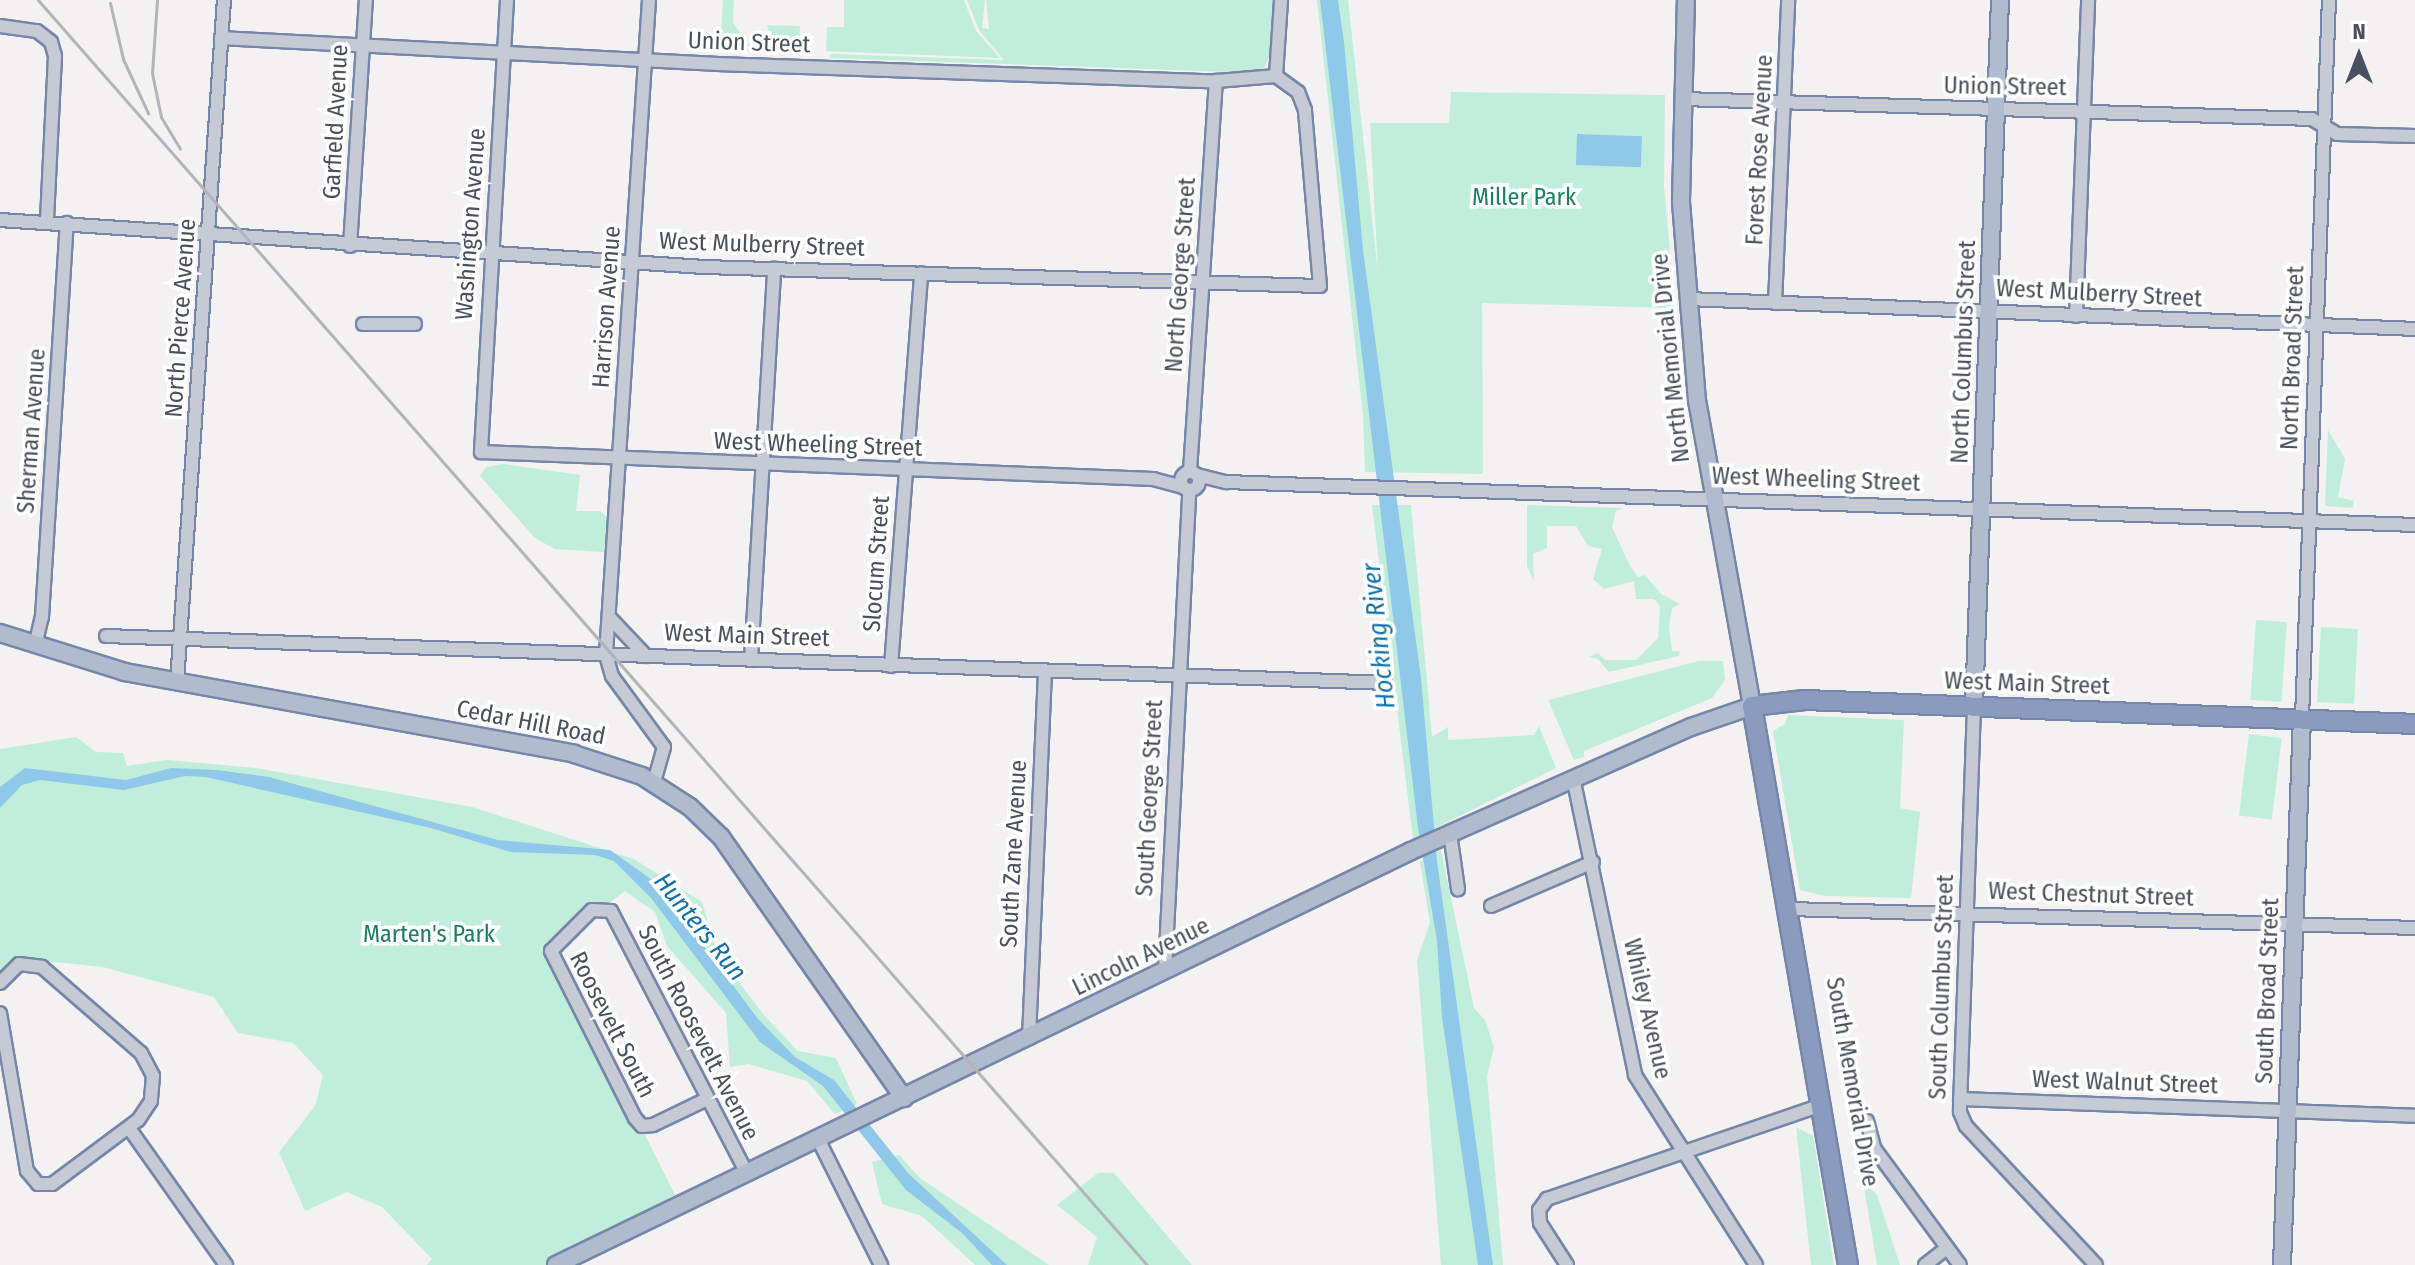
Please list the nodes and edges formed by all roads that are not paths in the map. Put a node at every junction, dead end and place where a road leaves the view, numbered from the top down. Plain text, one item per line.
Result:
1 (224, 0) edge
2 (366, 0) edge
3 (507, 0) edge
4 (649, 0) edge
5 (1281, 0) edge
6 (1686, 0) edge
7 (1788, 0) edge
8 (2000, 0) edge
9 (2088, 0) edge
10 (2329, 0) edge
11 (0, 26) edge
12 (221, 38) junction
13 (363, 44) junction
14 (504, 54) junction
15 (645, 61) junction
16 (1276, 76) junction
17 (1216, 81) junction
18 (1683, 99) junction
19 (1784, 102) junction
20 (1996, 108) junction
21 (2085, 111) junction
22 (2324, 126) junction
23 (2415, 136) edge
24 (0, 220) edge
25 (47, 222) junction
26 (67, 223) junction
27 (209, 237) junction
28 (350, 246) junction
29 (491, 254) junction
30 (632, 263) junction
31 (774, 269) junction
32 (921, 273) junction
33 (1202, 285) junction
34 (1688, 299) junction
35 (1775, 303) junction
36 (1989, 311) junction
37 (2076, 316) junction
38 (363, 324) dead end
39 (415, 324) dead end
40 (2316, 325) junction
41 (2415, 329) edge
42 (481, 452) joint
43 (619, 459) junction
44 (762, 465) junction
45 (905, 470) junction
46 (1190, 481) junction
47 (1712, 498) junction
48 (1981, 509) junction
49 (2308, 522) junction
50 (2415, 525) edge
51 (609, 617) junction
52 (0, 633) edge
53 (106, 636) dead end
54 (182, 639) junction
55 (36, 642) junction
56 (609, 655) junction
57 (646, 656) junction
58 (751, 660) junction
59 (891, 666) junction
60 (1045, 673) junction
61 (1177, 674) junction
62 (177, 682) junction
63 (1385, 683) dead end
64 (1752, 706) junction
65 (1974, 706) junction
66 (2302, 718) junction
67 (2415, 724) edge
68 (1574, 782) junction
69 (654, 783) junction
70 (1447, 835) junction
71 (1593, 862) junction
72 (1458, 889) dead end
73 (1491, 906) dead end
74 (1790, 909) junction
75 (611, 911) joint
76 (1968, 913) junction
77 (2294, 923) junction
78 (2415, 928) edge
79 (1165, 971) junction
80 (0, 983) edge
81 (0, 1013) edge
82 (1029, 1038) junction
83 (904, 1098) junction
84 (1960, 1099) junction
85 (705, 1100) junction
86 (1819, 1106) junction
87 (2288, 1111) junction
88 (2415, 1116) edge
89 (1867, 1121) dead end
90 (129, 1128) junction
91 (818, 1139) junction
92 (1680, 1151) junction
93 (747, 1173) junction
94 (1947, 1248) junction
95 (584, 1259) edge
96 (226, 1265) edge
97 (556, 1265) edge
98 (881, 1265) edge
99 (1567, 1265) edge
100 (1756, 1265) edge
101 (1848, 1265) edge
102 (1860, 1265) edge
103 (1925, 1265) edge
104 (1960, 1265) edge
105 (2096, 1265) edge
106 (2282, 1265) edge

1 - 12 street, North Pierce Avenue
2 - 13 street, Garfield Avenue
3 - 14 street, Washington Avenue
4 - 15 street, Harrison Avenue
5 - 16 street
6 - 18 main road, North Memorial Drive
7 - 19 street, Forest Rose Avenue
8 - 20 main road, North Columbus Street
9 - 21 street
10 - 22 street, North Broad Street
11 - 25 street
12 - 13 street, Union Street
12 - 27 street, North Pierce Avenue
13 - 14 street, Union Street
13 - 28 street, Garfield Avenue
14 - 15 street, Union Street
14 - 29 street, Washington Avenue
15 - 17 street, Union Street
15 - 30 street, Harrison Avenue
16 - 17 street, Union Street
16 - 33 street, West Mulberry Street
17 - 33 street, North George Street
18 - 19 street, Union Street
18 - 34 main road, North Memorial Drive
19 - 20 street, Union Street
19 - 35 street, Forest Rose Avenue
20 - 21 street, Union Street
20 - 36 main road, North Columbus Street
21 - 22 street, Union Street
21 - 37 street
22 - 23 street, Union Street
22 - 40 street, North Broad Street
24 - 25 street, West Mulberry Street
25 - 26 street, West Mulberry Street
26 - 27 street, West Mulberry Street
26 - 55 street, Sherman Avenue
27 - 28 street, West Mulberry Street
27 - 54 street, North Pierce Avenue
28 - 29 street, West Mulberry Street
29 - 30 street, West Mulberry Street
29 - 42 street, Washington Avenue
30 - 31 street, West Mulberry Street
30 - 43 street, Harrison Avenue
31 - 32 street, West Mulberry Street
31 - 44 street
32 - 33 street, West Mulberry Street
32 - 45 street, Slocum Street
33 - 46 street, North George Street
34 - 35 street, West Mulberry Street
34 - 47 main road, North Memorial Drive
35 - 36 street, West Mulberry Street
36 - 37 street, West Mulberry Street
36 - 48 main road, North Columbus Street
37 - 40 street, West Mulberry Street
38 - 39 street
40 - 41 street, West Mulberry Street
40 - 49 street, North Broad Street
42 - 43 street, West Wheeling Street
43 - 44 street, West Wheeling Street
43 - 51 street, Harrison Avenue
44 - 45 street, West Wheeling Street
44 - 58 street
45 - 46 street, West Wheeling Street
45 - 59 street, Slocum Street
46 - 47 street, West Wheeling Street
46 - 61 street, North George Street
47 - 48 street, West Wheeling Street
47 - 64 main road, North Memorial Drive
48 - 49 street, West Wheeling Street
48 - 65 main road, North Columbus Street
49 - 50 street, West Wheeling Street
49 - 66 street, North Broad Street
51 - 56 street, Harrison Avenue
51 - 57 street
52 - 55 main road, Cedar Hill Road
53 - 54 street, West Main Street
54 - 56 street, West Main Street
54 - 62 street, North Pierce Avenue
55 - 62 main road, Cedar Hill Road
56 - 57 street, West Main Street
56 - 69 street, Harrison Avenue
57 - 58 street, West Main Street
58 - 59 street, West Main Street
59 - 60 street, West Main Street
60 - 61 street, West Main Street
60 - 82 street, South Zane Avenue
61 - 63 street, West Main Street
61 - 79 street, South George Street
62 - 69 main road, Cedar Hill Road
64 - 65 highway, West Main Street
64 - 68 main road, Lincoln Avenue
64 - 74 highway, South Memorial Drive
65 - 66 highway, West Main Street
65 - 76 street, South Columbus Street
66 - 67 highway, West Main Street
66 - 77 main road, South Broad Street
68 - 70 main road, Lincoln Avenue
68 - 71 street, Whiley Avenue
69 - 83 main road, Cedar Hill Road
70 - 72 street
70 - 79 main road, Lincoln Avenue
71 - 73 street
71 - 92 street, Whiley Avenue
74 - 76 street, West Chestnut Street
74 - 86 highway, South Memorial Drive
74 - 102 highway, South Memorial Drive
75 - 85 street, South Roosevelt Avenue
75 - 85 street, Roosevelt South
76 - 77 street, West Chestnut Street
76 - 84 street, South Columbus Street
77 - 78 street, West Chestnut Street
77 - 87 main road, South Broad Street
79 - 82 main road, Lincoln Avenue
80 - 90 street
81 - 90 street
82 - 83 main road, Lincoln Avenue
83 - 91 main road, Lincoln Avenue
84 - 87 street, West Walnut Street
84 - 105 street, South Columbus Street
85 - 93 street, South Roosevelt Avenue
86 - 92 street
86 - 101 highway, South Memorial Drive
87 - 88 street, West Walnut Street
87 - 106 main road, South Broad Street
89 - 94 street
90 - 96 street
91 - 93 main road, Lincoln Avenue
91 - 98 street
92 - 99 street
92 - 100 street, Whiley Avenue
93 - 95 main road, Lincoln Avenue
94 - 103 street
94 - 104 street
95 - 97 main road, Lincoln Avenue

